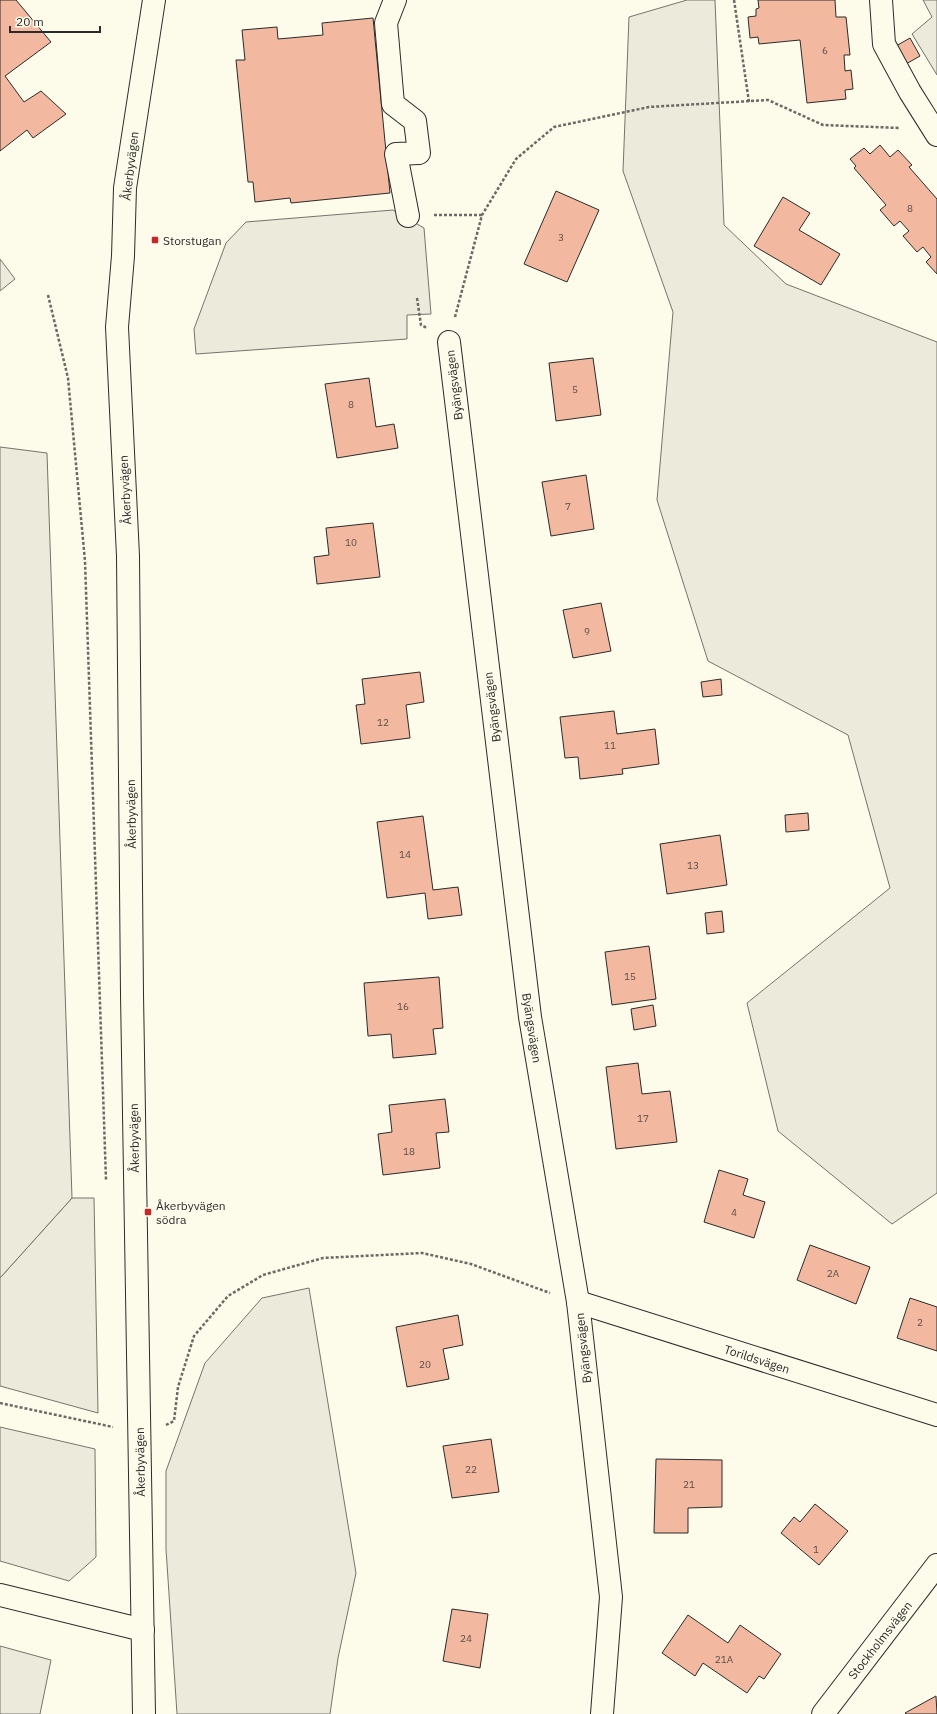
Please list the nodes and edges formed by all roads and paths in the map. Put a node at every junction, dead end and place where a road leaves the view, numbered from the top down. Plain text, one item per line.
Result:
1 (154, 0) edge
2 (396, 0) edge
3 (734, 0) edge
4 (881, 0) edge
5 (749, 102) junction
6 (936, 132) edge
7 (482, 214) junction
8 (408, 216) joint
9 (48, 295) dead end
10 (449, 342) joint
11 (106, 1181) dead end
12 (578, 1302) junction
13 (0, 1403) edge
14 (937, 1415) edge
15 (114, 1419) dead end
16 (139, 1433) junction
17 (937, 1565) edge
18 (0, 1595) edge
19 (143, 1630) junction
20 (144, 1714) edge
21 (602, 1714) edge
22 (823, 1714) edge

1 - 16 street, Åkerbyvägen
2 - 8 street
3 - 5 path
4 - 6 street
5 - 6 path
5 - 7 path
7 - 8 path
7 - 10 path
9 - 11 path
10 - 12 street, Byängsvägen
12 - 14 street, Torildsvägen
12 - 16 path
12 - 21 street, Byängsvägen
13 - 15 path
16 - 19 street, Åkerbyvägen
17 - 22 street, Stockholmsvägen
18 - 19 street
19 - 20 street, Åkerbyvägen

